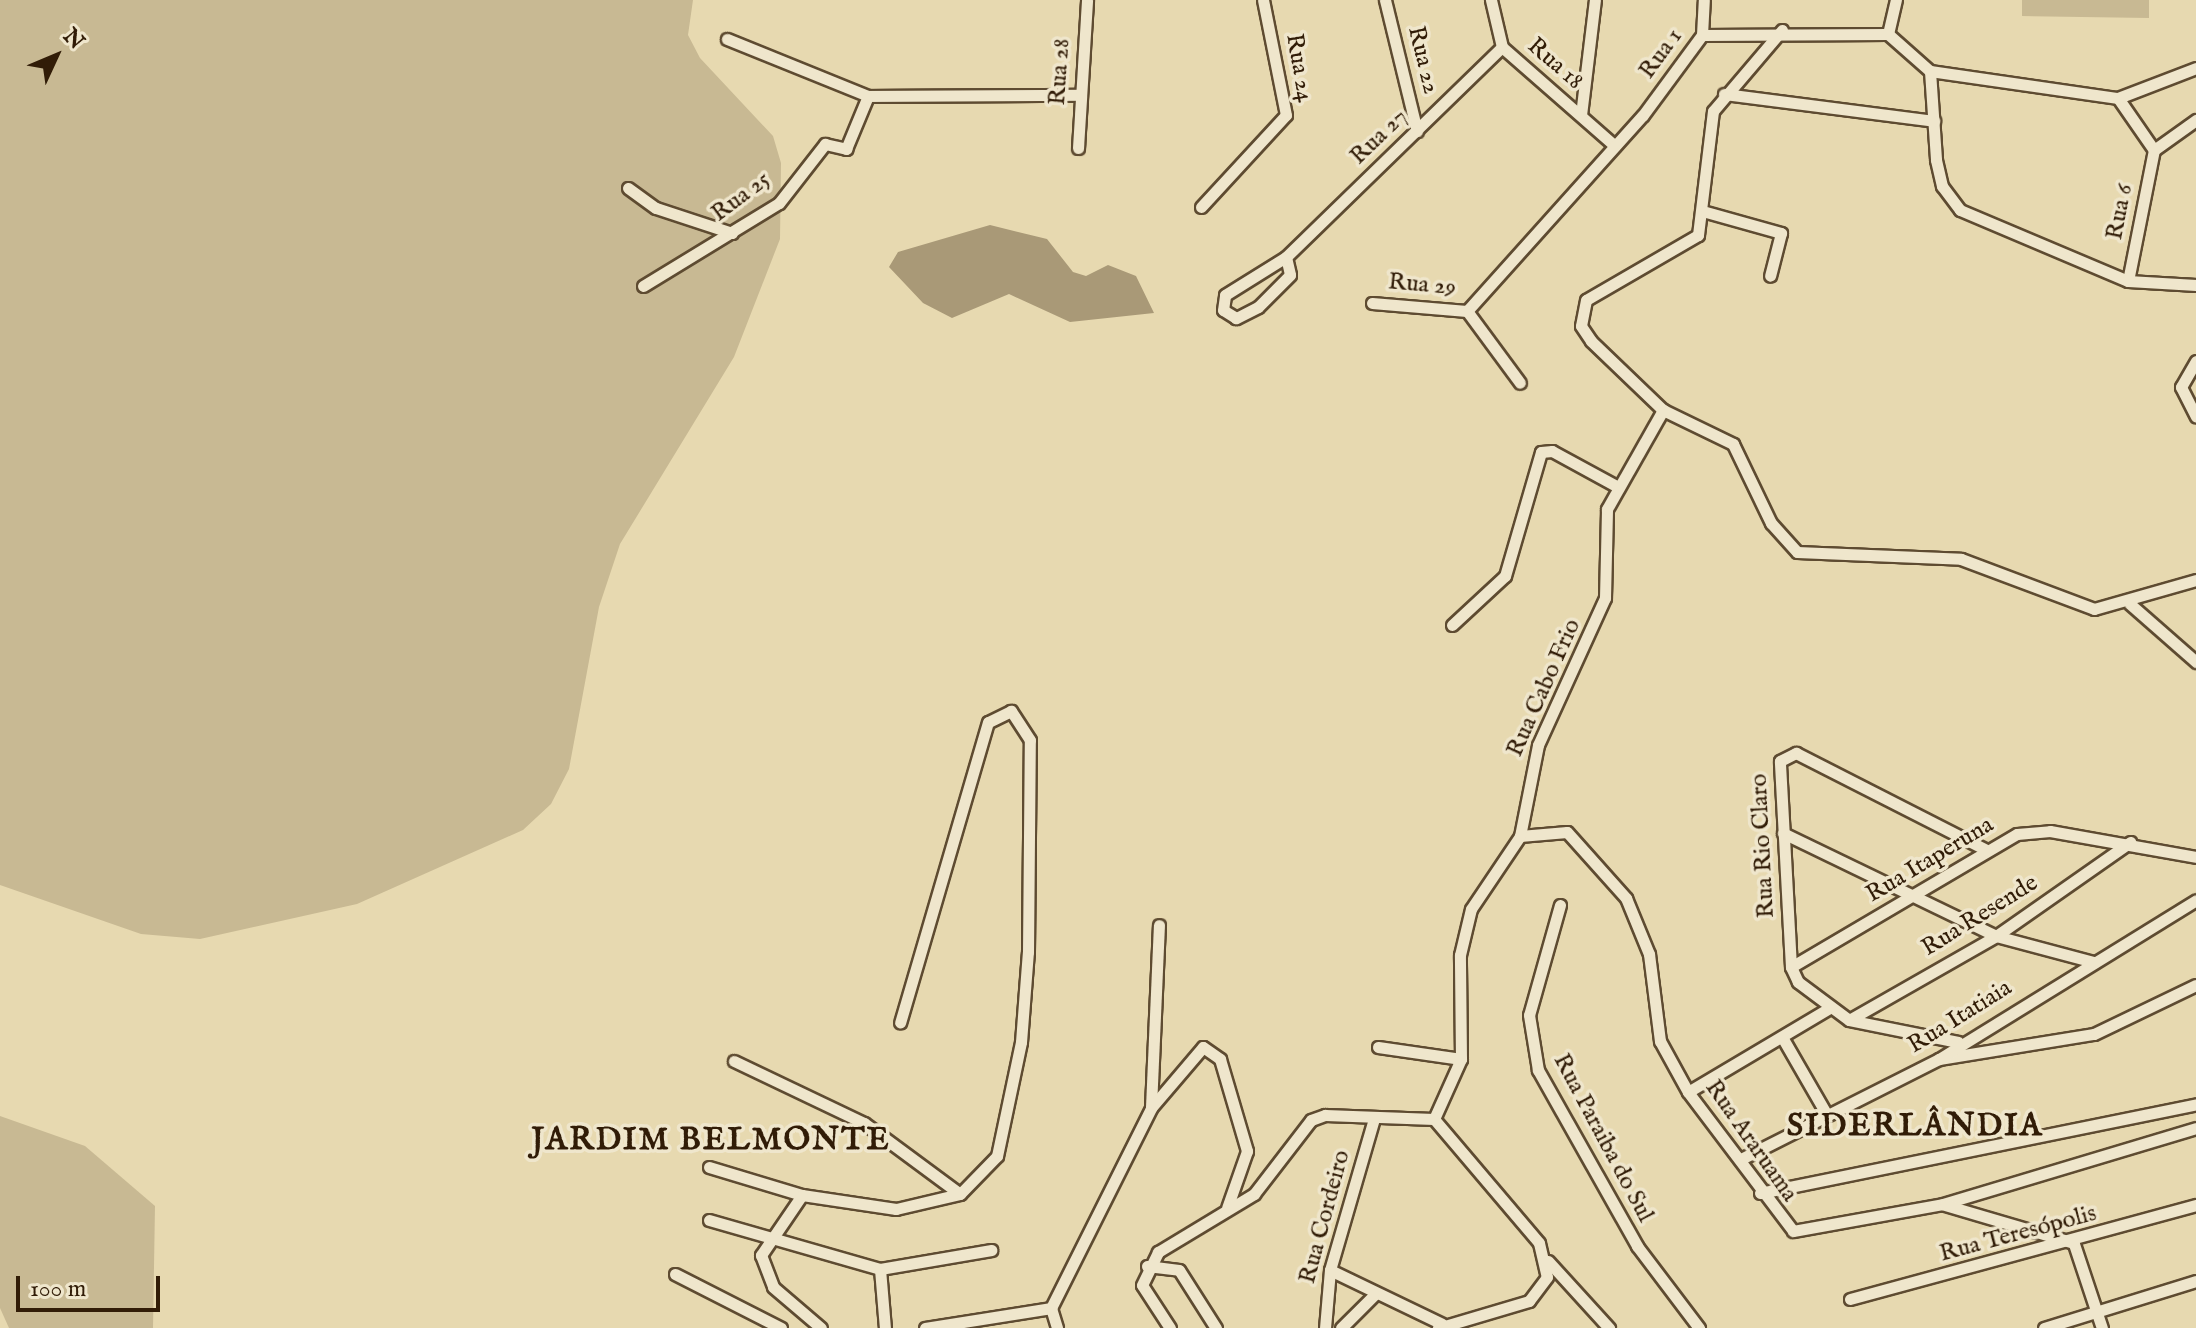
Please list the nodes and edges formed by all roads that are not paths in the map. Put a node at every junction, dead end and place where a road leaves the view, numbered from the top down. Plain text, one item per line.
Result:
1 (1087, 0) edge
2 (1263, 0) edge
3 (1385, 0) edge
4 (1491, 0) edge
5 (1595, 0) edge
6 (1704, 0) edge
7 (1896, 0) edge
8 (1782, 30) junction
9 (1888, 34) junction
10 (1702, 35) junction
11 (727, 39) dead end
12 (1502, 47) junction
13 (2196, 68) edge
14 (1930, 71) junction
15 (1724, 94) junction
16 (1081, 95) junction
17 (868, 96) junction
18 (2118, 98) junction
19 (1581, 115) junction
20 (2196, 120) edge
21 (1934, 121) junction
22 (1417, 131) junction
23 (1615, 146) junction
24 (1078, 148) dead end
25 (2154, 150) junction
26 (628, 188) dead end
27 (1201, 207) dead end
28 (1706, 212) junction
29 (732, 233) junction
30 (1286, 257) junction
31 (1770, 276) dead end
32 (2128, 281) junction
33 (2196, 285) edge
34 (643, 286) dead end
35 (1372, 303) dead end
36 (1467, 311) junction
37 (2196, 361) edge
38 (1520, 383) dead end
39 (1663, 410) junction
40 (2196, 416) edge
41 (1618, 487) junction
42 (2196, 580) edge
43 (2130, 604) junction
44 (1452, 625) dead end
45 (2196, 662) edge
46 (1783, 833) junction
47 (1520, 836) junction
48 (2130, 842) junction
49 (1986, 850) junction
50 (2196, 857) edge
51 (1912, 896) junction
52 (2196, 900) edge
53 (1560, 905) dead end
54 (1159, 925) dead end
55 (1996, 936) junction
56 (2094, 962) junction
57 (1791, 967) junction
58 (2195, 984) edge
59 (1828, 1009) junction
60 (1849, 1020) junction
61 (900, 1022) dead end
62 (1782, 1037) junction
63 (1958, 1042) junction
64 (1378, 1047) dead end
65 (1461, 1059) junction
66 (1939, 1059) junction
67 (734, 1061) dead end
68 (1688, 1092) junction
69 (2196, 1104) edge
70 (1151, 1108) junction
71 (1827, 1115) junction
72 (1374, 1119) junction
73 (1434, 1119) junction
74 (2196, 1128) edge
75 (1741, 1159) junction
76 (709, 1167) dead end
77 (1760, 1193) junction
78 (960, 1194) junction
79 (802, 1195) junction
80 (1943, 1204) junction
81 (2196, 1205) edge
82 (1227, 1208) junction
83 (709, 1220) dead end
84 (765, 1240) junction
85 (2074, 1244) junction
86 (991, 1250) dead end
87 (1548, 1261) junction
88 (1147, 1266) junction
89 (880, 1269) junction
90 (1330, 1270) junction
91 (675, 1274) dead end
92 (2196, 1281) edge
93 (1374, 1295) junction
94 (1850, 1299) dead end
95 (1051, 1308) junction
96 (2097, 1315) junction
97 (1440, 1326) edge
98 (781, 1328) edge
99 (821, 1328) edge
100 (885, 1328) edge
101 (925, 1328) edge
102 (1057, 1328) edge
103 (1170, 1328) edge
104 (1216, 1328) edge
105 (1325, 1328) edge
106 (1341, 1328) edge
107 (1609, 1328) edge
108 (1699, 1328) edge
109 (2044, 1328) edge
110 (2102, 1328) edge

1 - 16 street, Rua 28
2 - 27 street, Rua 24
3 - 22 street, Rua 22
4 - 12 street, Rua 18
5 - 19 street
6 - 10 street
7 - 9 street
8 - 9 street, Rua 1
8 - 10 street, Rua 1
8 - 15 street
9 - 14 street
10 - 23 street, Rua 1
11 - 17 street
12 - 19 street, Rua 18
12 - 22 street, Rua 27
13 - 18 street
14 - 18 street
14 - 21 street
15 - 21 street
15 - 28 street
16 - 17 street
16 - 24 street, Rua 28
17 - 29 street, Rua 25
18 - 25 street
19 - 23 street, Rua 18
20 - 25 street
21 - 32 street
22 - 30 street, Rua 27
23 - 36 street, Rua 1
25 - 32 street, Rua 6
26 - 29 street
28 - 31 street
28 - 39 street
29 - 34 street, Rua 25
30 - 30 street, Rua 27
32 - 33 street
35 - 36 street, Rua 29
36 - 38 street
37 - 40 street
39 - 41 street, Rua Cabo Frio
39 - 43 street
41 - 44 street
41 - 47 street, Rua Cabo Frio
42 - 43 street
43 - 45 street
46 - 49 street, Rua Rio Claro
46 - 51 street
46 - 57 street, Rua Rio Claro
47 - 65 street, Rua Cabo Frio
47 - 68 street, Rua Araruama
48 - 49 street, Rua Itaperuna
48 - 50 street, Rua Itaperuna
48 - 55 street, Rua Resende
49 - 51 street, Rua Itaperuna
51 - 55 street
51 - 57 street, Rua Itaperuna
52 - 56 street, Rua Itatiaia
53 - 108 street, Rua Paraiba do Sul
54 - 70 street
55 - 56 street
55 - 60 street, Rua Resende
56 - 63 street, Rua Itatiaia
57 - 59 street
58 - 66 street
59 - 60 street
59 - 62 street
60 - 63 street
61 - 78 street
62 - 68 street
62 - 71 street
63 - 66 street, Rua Itatiaia
64 - 65 street
65 - 73 street, Rua Cabo Frio
66 - 71 street, Rua Itatiaia
67 - 78 street
68 - 75 street, Rua Araruama
69 - 77 street
70 - 82 street
70 - 95 street
71 - 75 street, Rua Itatiaia
72 - 73 street
72 - 82 street
72 - 90 street, Rua Cordeiro
73 - 87 street
74 - 80 street, Rua Araruama
75 - 77 street, Rua Araruama
76 - 79 street
77 - 80 street, Rua Araruama
78 - 79 street
79 - 84 street
80 - 85 street
81 - 85 street, Rua Teresópolis
82 - 88 street
83 - 84 street
84 - 89 street
84 - 99 street
85 - 94 street, Rua Teresópolis
85 - 96 street
86 - 89 street
87 - 97 street
87 - 107 street
88 - 103 street
88 - 104 street
89 - 100 street
90 - 93 street
90 - 105 street, Rua Cordeiro
91 - 98 street
92 - 96 street
93 - 97 street
93 - 106 street
95 - 101 street
95 - 102 street
96 - 109 street
96 - 110 street

